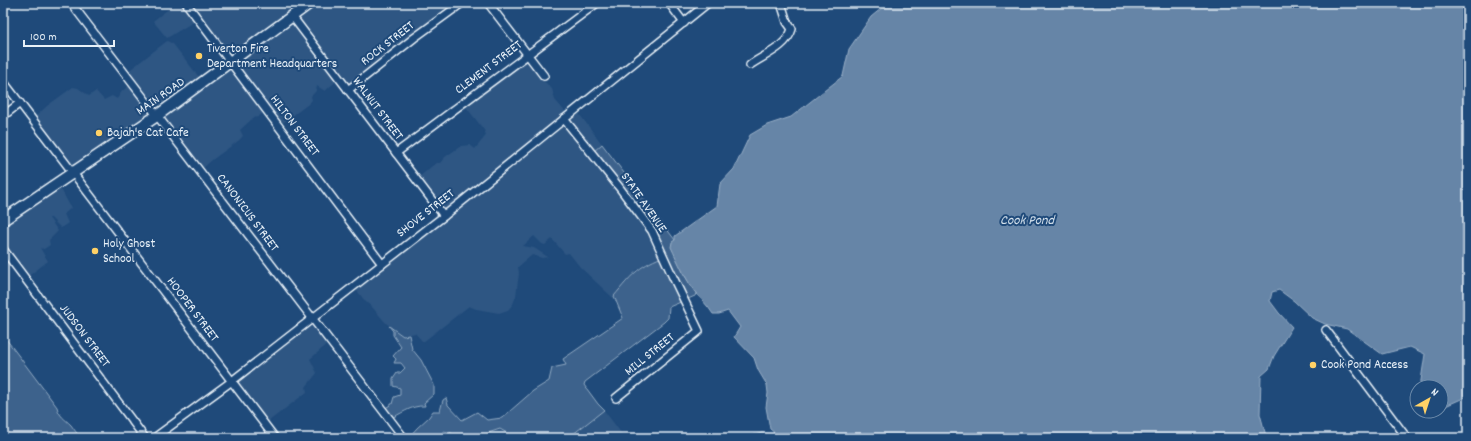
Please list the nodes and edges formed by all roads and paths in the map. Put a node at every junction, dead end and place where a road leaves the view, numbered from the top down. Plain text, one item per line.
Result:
1 (71, 3) edge
2 (186, 3) edge
3 (462, 3) edge
4 (488, 3) edge
5 (597, 3) edge
6 (669, 3) edge
7 (708, 3) edge
8 (782, 3) edge
9 (304, 5) edge
10 (292, 16) junction
11 (684, 23) junction
12 (527, 54) junction
13 (230, 63) junction
14 (750, 65) dead end
15 (544, 76) dead end
16 (3, 81) edge
17 (348, 90) junction
18 (20, 103) junction
19 (158, 115) junction
20 (3, 116) edge
21 (564, 119) junction
22 (396, 153) junction
23 (74, 173) junction
24 (444, 216) junction
25 (3, 220) edge
26 (3, 249) edge
27 (382, 264) junction
28 (312, 318) junction
29 (1326, 330) dead end
30 (699, 331) joint
31 (232, 381) junction
32 (616, 398) dead end
33 (145, 438) edge
34 (154, 438) edge
35 (275, 438) edge
36 (404, 438) edge
37 (1407, 438) edge

1 - 19 street, CANONICUS STREET
2 - 13 street, HILTON STREET
3 - 17 street, ROCK STREET
4 - 12 street
5 - 12 street, CLEMENT STREET
6 - 11 street
7 - 11 street, SHOVE STREET
8 - 14 street
9 - 10 main road, MAIN ROAD
10 - 13 main road, MAIN ROAD
10 - 17 street, WALNUT STREET
11 - 21 street, SHOVE STREET
12 - 15 street
12 - 22 street, CLEMENT STREET
13 - 19 main road, MAIN ROAD
13 - 27 street, HILTON STREET
16 - 18 street, HOOPER STREET
17 - 22 street, WALNUT STREET
18 - 20 street
18 - 23 street, HOOPER STREET
19 - 23 main road, MAIN ROAD
19 - 28 street, CANONICUS STREET
21 - 24 street, SHOVE STREET
21 - 30 street, STATE AVENUE
22 - 24 street, WALNUT STREET
23 - 25 main road, MAIN ROAD
23 - 31 street, HOOPER STREET
24 - 27 street, SHOVE STREET
26 - 33 street, JUDSON STREET
27 - 28 street, SHOVE STREET
28 - 31 street, SHOVE STREET
28 - 36 street, CANONICUS STREET
29 - 37 street
30 - 32 street, MILL STREET
31 - 34 street, SHOVE STREET
31 - 35 street, HOOPER STREET

